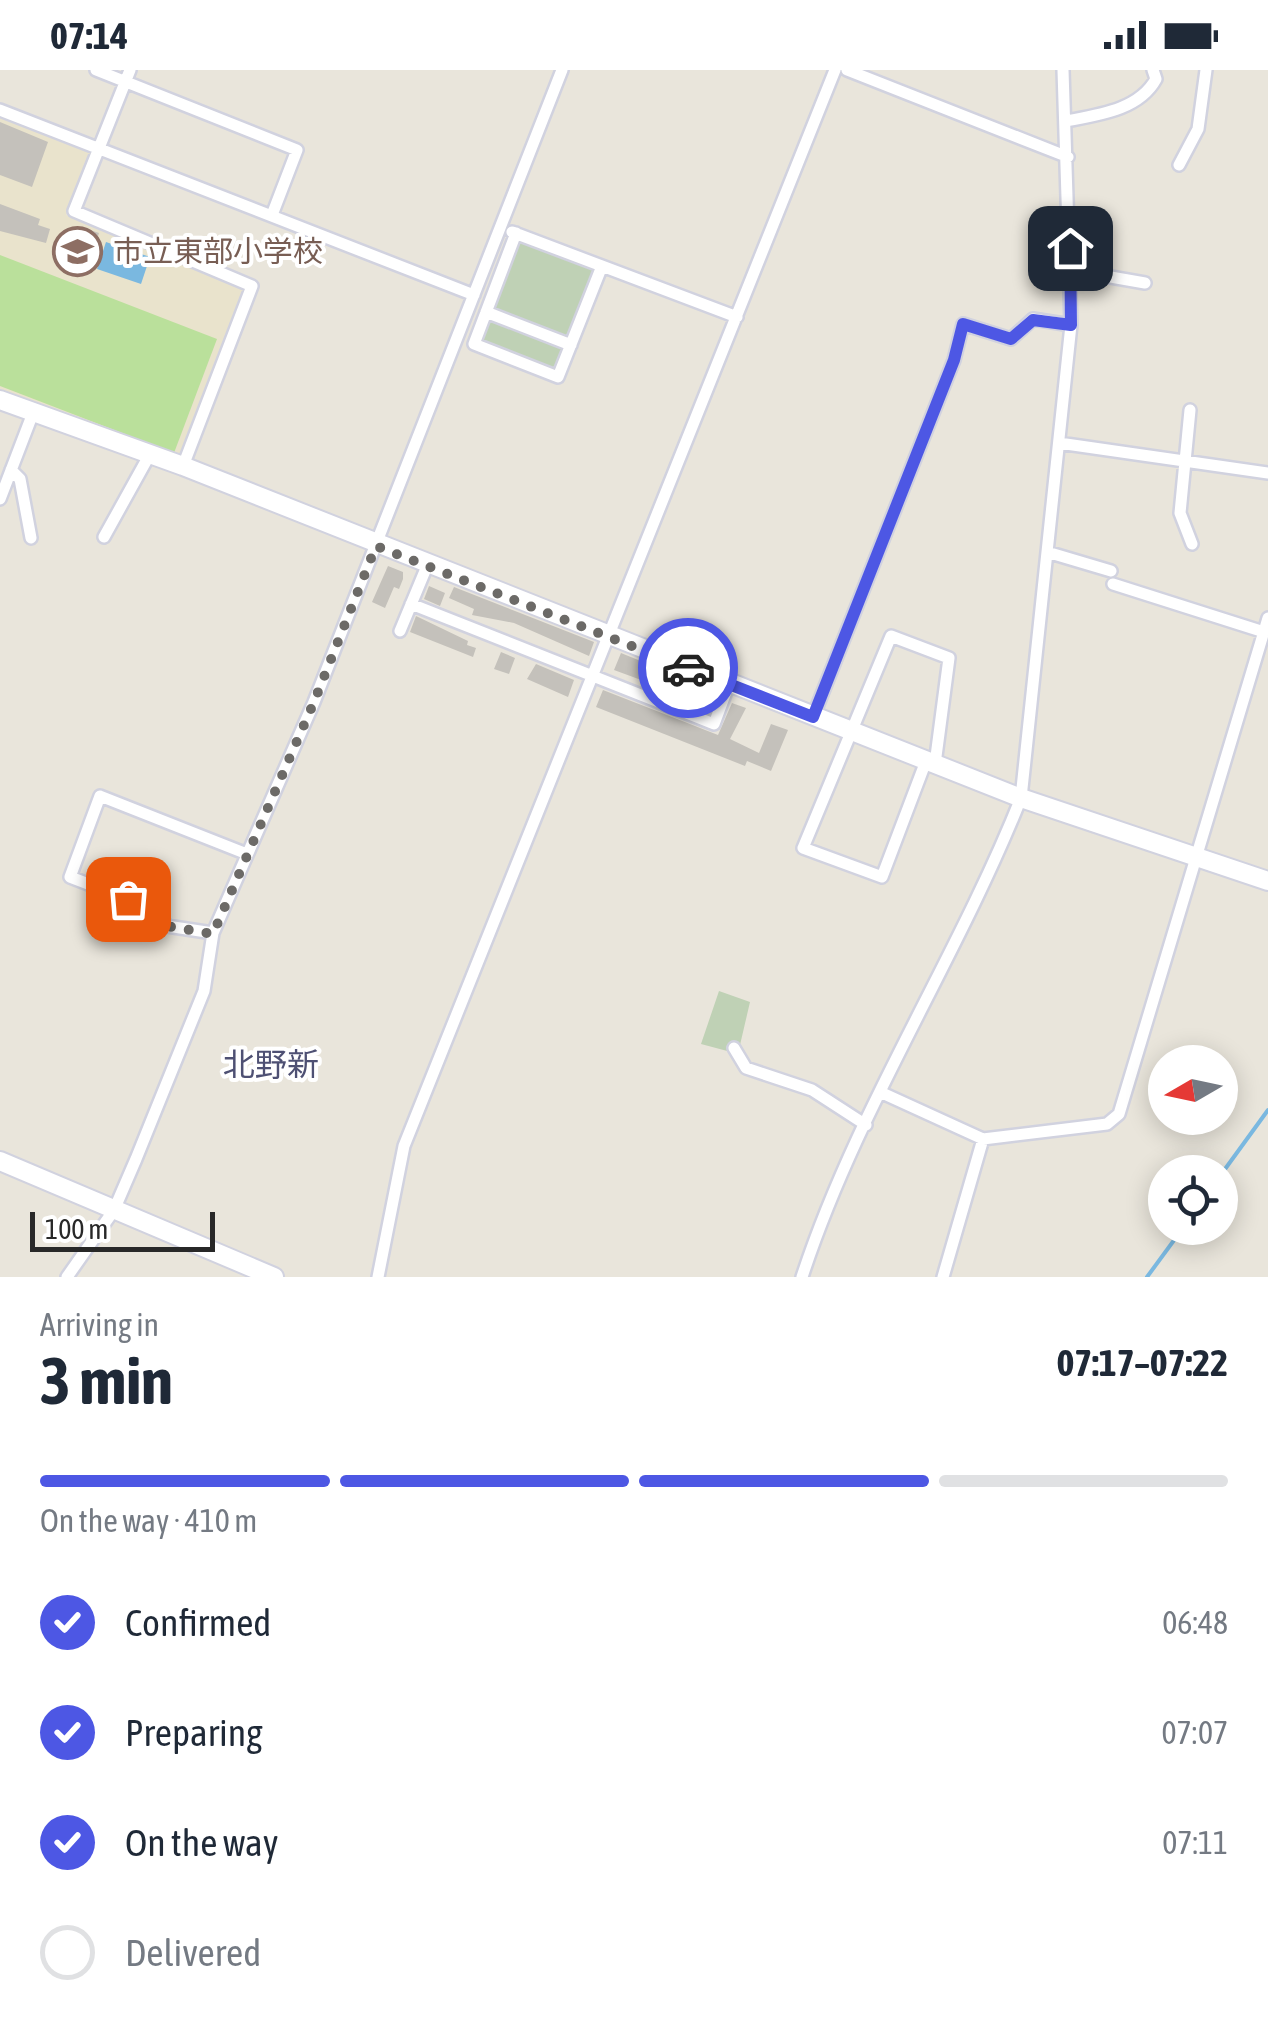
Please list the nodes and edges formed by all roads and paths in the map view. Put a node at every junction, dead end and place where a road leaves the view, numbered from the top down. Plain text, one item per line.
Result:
1 (96, 70) edge
2 (562, 70) edge
3 (834, 70) edge
4 (848, 70) edge
5 (1064, 70) edge
6 (1153, 70) edge
7 (1206, 70) edge
8 (128, 76) edge
9 (0, 110) edge
10 (1066, 121) junction
11 (99, 148) junction
12 (1068, 156) junction
13 (1179, 165) dead end
14 (272, 215) junction
15 (502, 228) junction
16 (516, 233) junction
17 (602, 266) junction
18 (1070, 278) junction
19 (1146, 283) dead end
20 (474, 295) junction
21 (486, 312) junction
22 (737, 317) junction
23 (1071, 325) junction
24 (571, 345) junction
25 (0, 400) edge
26 (1190, 410) dead end
27 (33, 413) junction
28 (1059, 442) junction
29 (150, 454) junction
30 (1186, 461) junction
31 (182, 466) junction
32 (11, 470) junction
33 (1268, 473) edge
34 (0, 499) edge
35 (31, 538) dead end
36 (104, 538) dead end
37 (1192, 544) dead end
38 (376, 546) junction
39 (1047, 552) junction
40 (427, 566) junction
41 (410, 604) junction
42 (1268, 618) edge
43 (400, 631) dead end
44 (1264, 632) junction
45 (609, 637) junction
46 (592, 678) junction
47 (729, 684) junction
48 (813, 717) junction
49 (853, 732) junction
50 (930, 763) junction
51 (1022, 798) junction
52 (246, 854) junction
53 (1198, 857) junction
54 (1268, 881) edge
55 (213, 934) junction
56 (734, 1048) dead end
57 (880, 1092) junction
58 (866, 1124) junction
59 (983, 1139) junction
60 (0, 1162) edge
61 (114, 1210) junction
62 (67, 1277) edge
63 (274, 1277) edge
64 (378, 1277) edge
65 (802, 1277) edge
66 (943, 1277) edge

1 - 8 street
2 - 15 street
3 - 22 street
4 - 12 street
5 - 10 street
6 - 10 street
7 - 13 street
8 - 11 street
8 - 14 street
9 - 11 street
10 - 12 street
11 - 14 street
11 - 31 street
12 - 18 street
14 - 20 street
15 - 16 street
15 - 20 street
16 - 17 street
16 - 21 street
17 - 22 street
17 - 24 street
18 - 19 street
18 - 23 street
20 - 38 street
21 - 24 street
21 - 24 street
22 - 45 street
23 - 28 street
23 - 48 street
25 - 27 street
26 - 30 street
27 - 29 street
27 - 32 street
28 - 30 street
28 - 39 street
29 - 31 street
29 - 36 street
30 - 33 street
30 - 37 street
31 - 38 street
32 - 34 street
32 - 35 street
38 - 40 street
38 - 52 street
39 - 44 street
39 - 51 street
40 - 41 street
40 - 45 street
41 - 43 street
41 - 46 street
42 - 44 street
44 - 53 street
45 - 46 street
45 - 47 street
46 - 47 street
46 - 64 street
47 - 48 street
48 - 49 street
49 - 50 street
49 - 50 street
49 - 50 street
50 - 51 street
51 - 53 street
51 - 57 street
52 - 55 street
52 - 55 street
53 - 54 street
53 - 59 street
55 - 61 street
56 - 58 street
57 - 58 street
57 - 59 street
58 - 65 street
59 - 66 street
60 - 61 street
61 - 62 street
61 - 63 street

